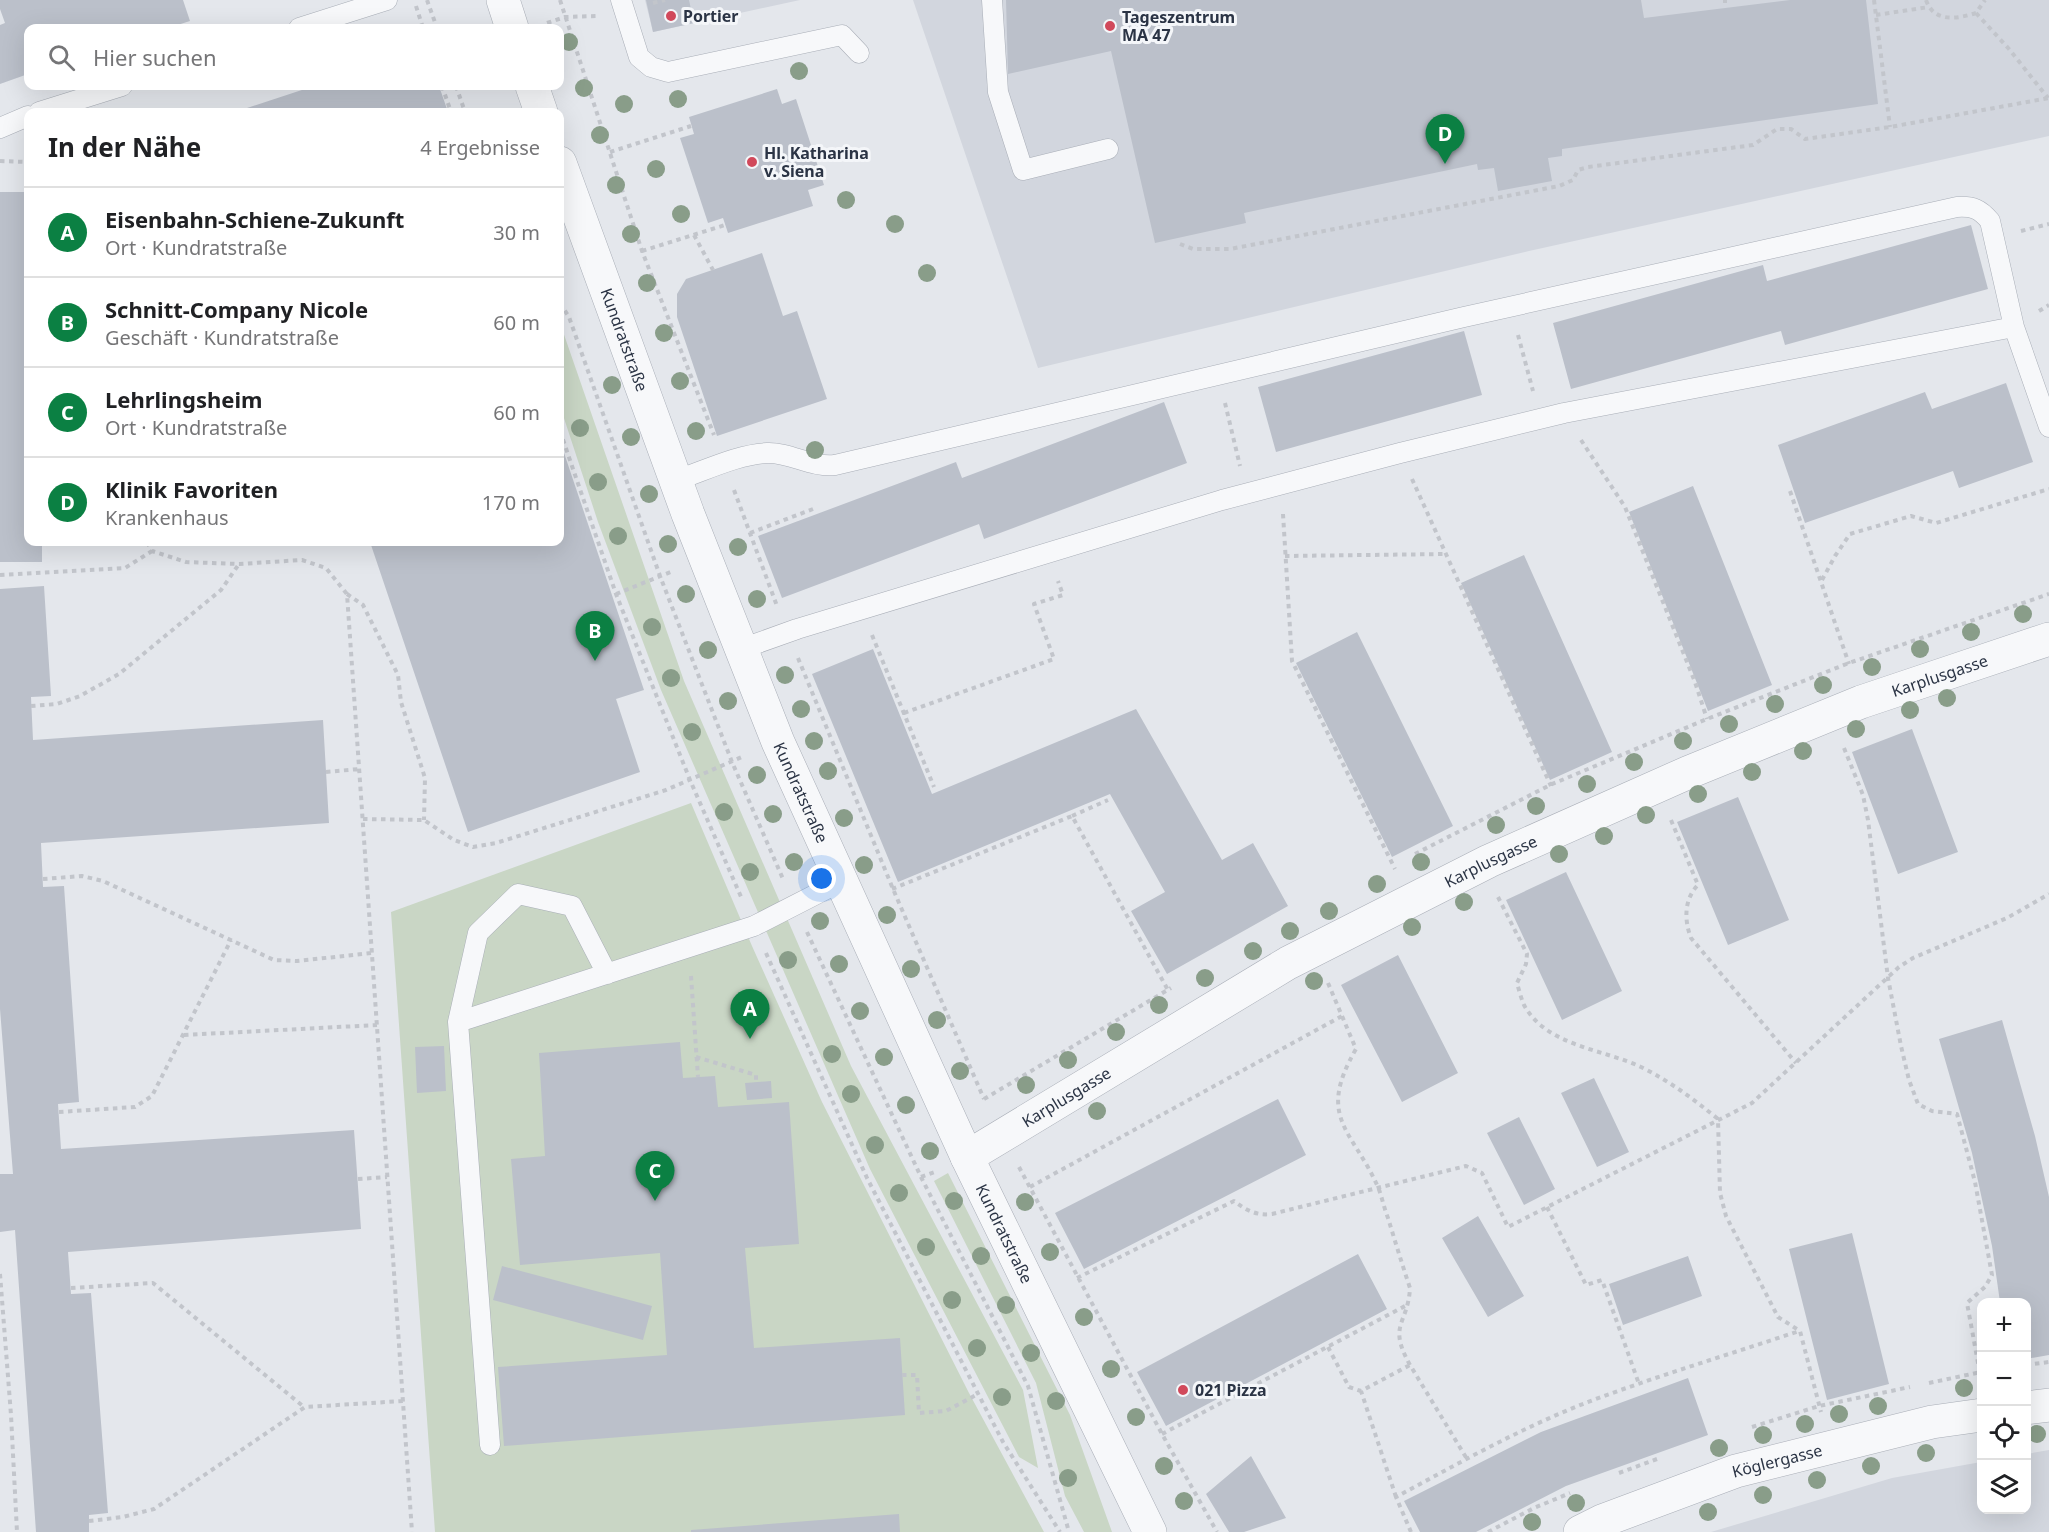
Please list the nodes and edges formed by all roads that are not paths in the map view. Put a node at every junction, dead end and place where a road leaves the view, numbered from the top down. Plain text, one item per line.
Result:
1 (387, 0) edge
2 (503, 0) edge
3 (621, 0) edge
4 (992, 0) edge
5 (312, 24) edge
6 (511, 24) edge
7 (859, 53) dead end
8 (109, 90) edge
9 (533, 90) edge
10 (52, 108) edge
11 (540, 108) edge
12 (24, 118) edge
13 (0, 128) edge
14 (1108, 149) dead end
15 (564, 174) edge
16 (2014, 327) junction
17 (2049, 427) edge
18 (677, 480) junction
19 (2049, 639) edge
20 (741, 649) junction
21 (845, 893) junction
22 (607, 974) junction
23 (458, 1022) junction
24 (967, 1157) junction
25 (2049, 1405) edge
26 (2031, 1407) edge
27 (1977, 1416) edge
28 (490, 1445) dead end
29 (1150, 1532) edge
30 (1580, 1532) edge

1 - 5 lane
2 - 6 street
3 - 7 lane
4 - 14 lane
8 - 10 lane
9 - 11 street
12 - 13 lane
15 - 18 street, Kundratstraße
16 - 17 lane
16 - 18 lane
16 - 20 lane
18 - 20 street, Kundratstraße
19 - 24 street, Karplusgasse
20 - 21 street, Kundratstraße
21 - 22 lane
21 - 24 street, Kundratstraße
22 - 23 lane
22 - 23 lane
23 - 28 lane
24 - 29 street, Kundratstraße
25 - 26 street
27 - 30 street, Köglergasse

